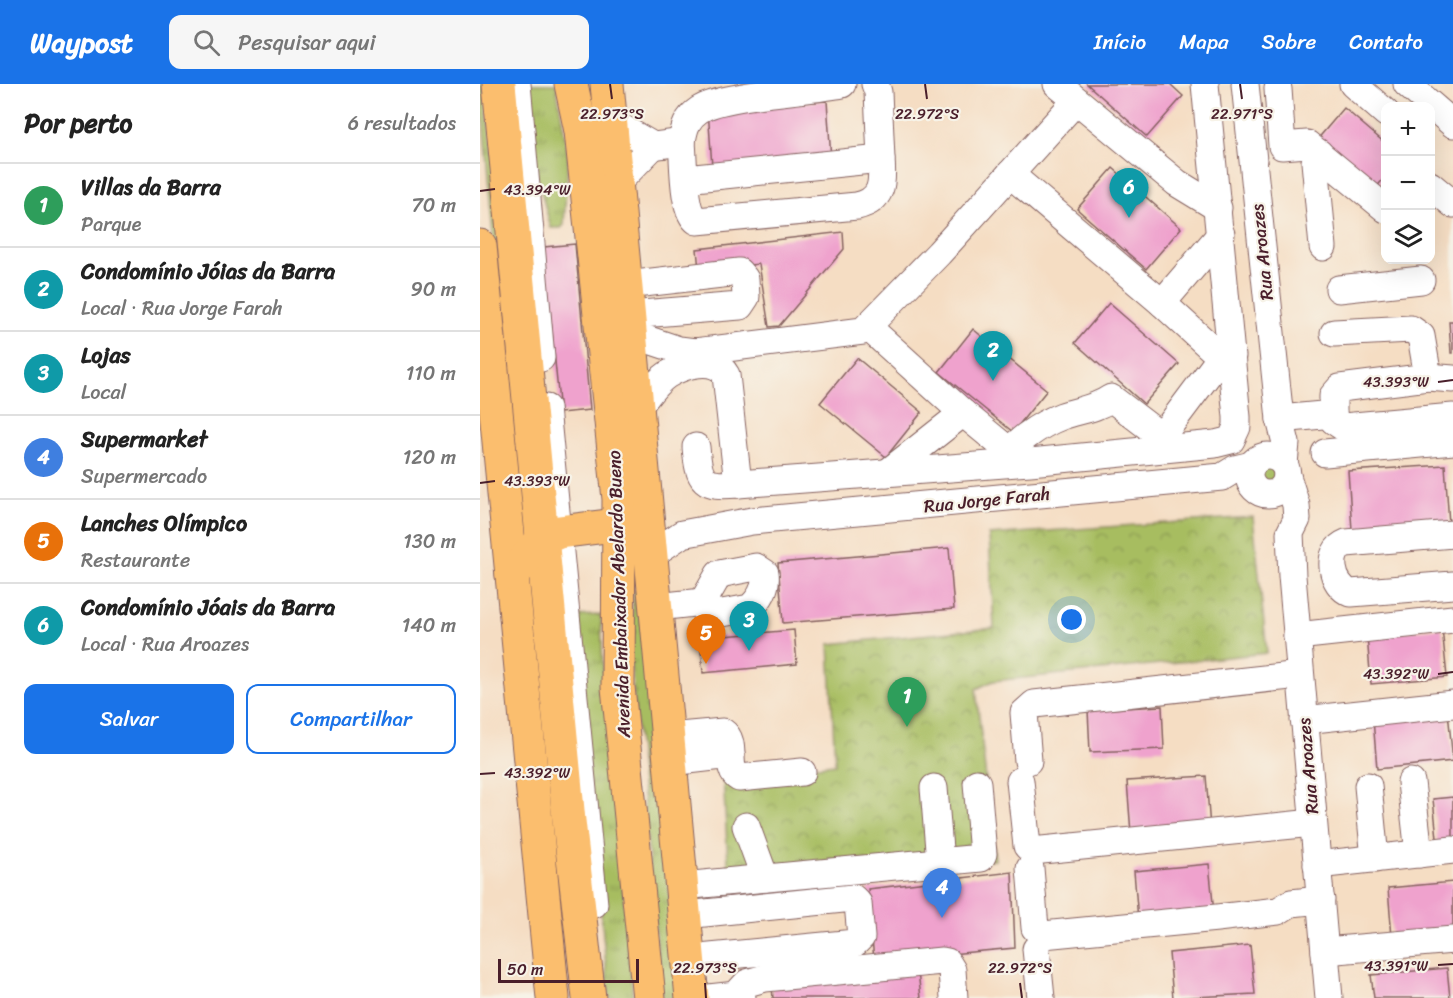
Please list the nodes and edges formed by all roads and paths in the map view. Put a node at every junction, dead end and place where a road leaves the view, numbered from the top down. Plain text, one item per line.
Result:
1 (490, 84) edge
2 (499, 84) edge
3 (517, 84) edge
4 (560, 84) edge
5 (572, 84) edge
6 (607, 84) edge
7 (842, 84) edge
8 (875, 84) edge
9 (1205, 84) edge
10 (1245, 84) edge
11 (1353, 84) edge
12 (1407, 84) edge
13 (1278, 90) dead end
14 (1066, 93) edge
15 (1425, 102) edge
16 (1381, 109) edge
17 (1435, 110) edge
18 (610, 121) junction
19 (1453, 123) edge
20 (682, 142) junction
21 (653, 146) junction
22 (1319, 153) junction
23 (881, 159) junction
24 (506, 165) junction
25 (1010, 174) junction
26 (685, 179) junction
27 (617, 183) junction
28 (1435, 188) edge
29 (1381, 199) edge
30 (1453, 204) edge
31 (1220, 221) junction
32 (480, 246) edge
33 (1323, 247) dead end
34 (1421, 280) dead end
35 (1388, 284) junction
36 (1340, 289) dead end
37 (1162, 303) junction
38 (629, 311) junction
39 (868, 327) junction
40 (1393, 328) junction
41 (1334, 333) dead end
42 (1226, 356) junction
43 (1441, 378) edge
44 (638, 407) junction
45 (963, 412) junction
46 (1333, 414) junction
47 (1453, 417) edge
48 (1280, 419) junction
49 (1453, 441) edge
50 (1161, 443) junction
51 (696, 447) dead end
52 (1325, 453) dead end
53 (1003, 457) junction
54 (887, 473) junction
55 (1268, 474) junction
56 (738, 484) junction
57 (752, 521) junction
58 (624, 523) junction
59 (1453, 534) edge
60 (551, 536) junction
61 (651, 555) junction
62 (1334, 572) junction
63 (512, 574) junction
64 (1292, 576) junction
65 (1453, 585) edge
66 (703, 602) dead end
67 (657, 607) junction
68 (1453, 619) edge
69 (1297, 636) junction
70 (1300, 675) junction
71 (1453, 704) edge
72 (1304, 720) junction
73 (670, 749) junction
74 (802, 772) dead end
75 (1412, 782) dead end
76 (976, 783) dead end
77 (1368, 786) dead end
78 (934, 788) dead end
79 (569, 821) junction
80 (1313, 823) junction
81 (746, 826) dead end
82 (1453, 850) edge
83 (1419, 854) junction
84 (1375, 859) junction
85 (940, 861) junction
86 (1317, 865) junction
87 (1030, 868) dead end
88 (765, 878) junction
89 (684, 900) junction
90 (1321, 900) junction
91 (1453, 940) edge
92 (1036, 950) dead end
93 (1325, 951) junction
94 (690, 959) junction
95 (749, 994) edge
96 (553, 998) edge
97 (575, 998) edge
98 (589, 998) edge
99 (603, 998) edge
100 (639, 998) edge
101 (649, 998) edge
102 (692, 998) edge
103 (709, 998) edge
104 (954, 998) edge
105 (1041, 998) edge
106 (1329, 998) edge

1 - 24 main road
2 - 24 main road
3 - 60 street
4 - 58 street
5 - 58 main road, Avenida Embaixador Abelardo Bueno
6 - 18 main road, Avenida Embaixador Abelardo Bueno
7 - 20 street
8 - 23 street
9 - 31 street
10 - 48 street, Rua Aroazes
11 - 16 street
12 - 15 street
13 - 22 street
14 - 25 street
14 - 31 street
17 - 19 street
18 - 21 street
18 - 27 main road, Avenida Embaixador Abelardo Bueno
20 - 21 street
20 - 26 street
21 - 27 street
22 - 29 street
22 - 33 street
23 - 26 street
23 - 26 street
24 - 60 main road
25 - 37 street
25 - 39 street
27 - 38 main road, Avenida Embaixador Abelardo Bueno
28 - 30 street
31 - 37 street
31 - 42 street
32 - 63 main road
34 - 35 street
35 - 36 street
35 - 40 street
37 - 42 street
38 - 39 street
38 - 44 main road, Avenida Embaixador Abelardo Bueno
39 - 45 street
40 - 41 street
40 - 43 street
42 - 50 street
42 - 50 street
43 - 46 street
44 - 56 street
44 - 58 main road, Avenida Embaixador Abelardo Bueno
45 - 53 street
45 - 54 street
46 - 47 street
46 - 48 street
48 - 55 street, Rua Aroazes
49 - 52 street
50 - 53 street
50 - 53 street
51 - 56 street
53 - 54 street
54 - 56 street
55 - 57 street, Rua Jorge Farah
55 - 64 street, Rua Aroazes
57 - 58 street, Rua Jorge Farah
57 - 61 street, Rua Jorge Farah
58 - 60 main road
58 - 61 main road, Avenida Embaixador Abelardo Bueno
58 - 100 street
58 - 101 main road, Avenida Embaixador Abelardo Bueno
59 - 62 street
60 - 63 main road
60 - 79 main road
60 - 99 street
61 - 67 main road, Avenida Embaixador Abelardo Bueno
62 - 64 street
62 - 65 street
63 - 96 main road
64 - 69 street, Rua Aroazes
66 - 67 street
67 - 73 main road, Avenida Embaixador Abelardo Bueno
68 - 69 street
69 - 70 street, Rua Aroazes
70 - 72 street, Rua Aroazes
70 - 80 street
71 - 72 street
72 - 80 street, Rua Aroazes
73 - 74 street
73 - 89 main road, Avenida Embaixador Abelardo Bueno
75 - 83 street
76 - 85 street
77 - 84 street
78 - 85 street
79 - 97 main road
79 - 98 main road
80 - 86 street, Rua Aroazes
81 - 88 street
82 - 83 street
83 - 84 street
84 - 86 street
85 - 88 street
86 - 90 street, Rua Aroazes
87 - 90 street
88 - 89 street
89 - 94 main road, Avenida Embaixador Abelardo Bueno
89 - 94 street
90 - 93 street, Rua Aroazes
91 - 93 street
92 - 105 street
93 - 106 street, Rua Aroazes
94 - 102 main road, Avenida Embaixador Abelardo Bueno
95 - 103 street
95 - 104 street

